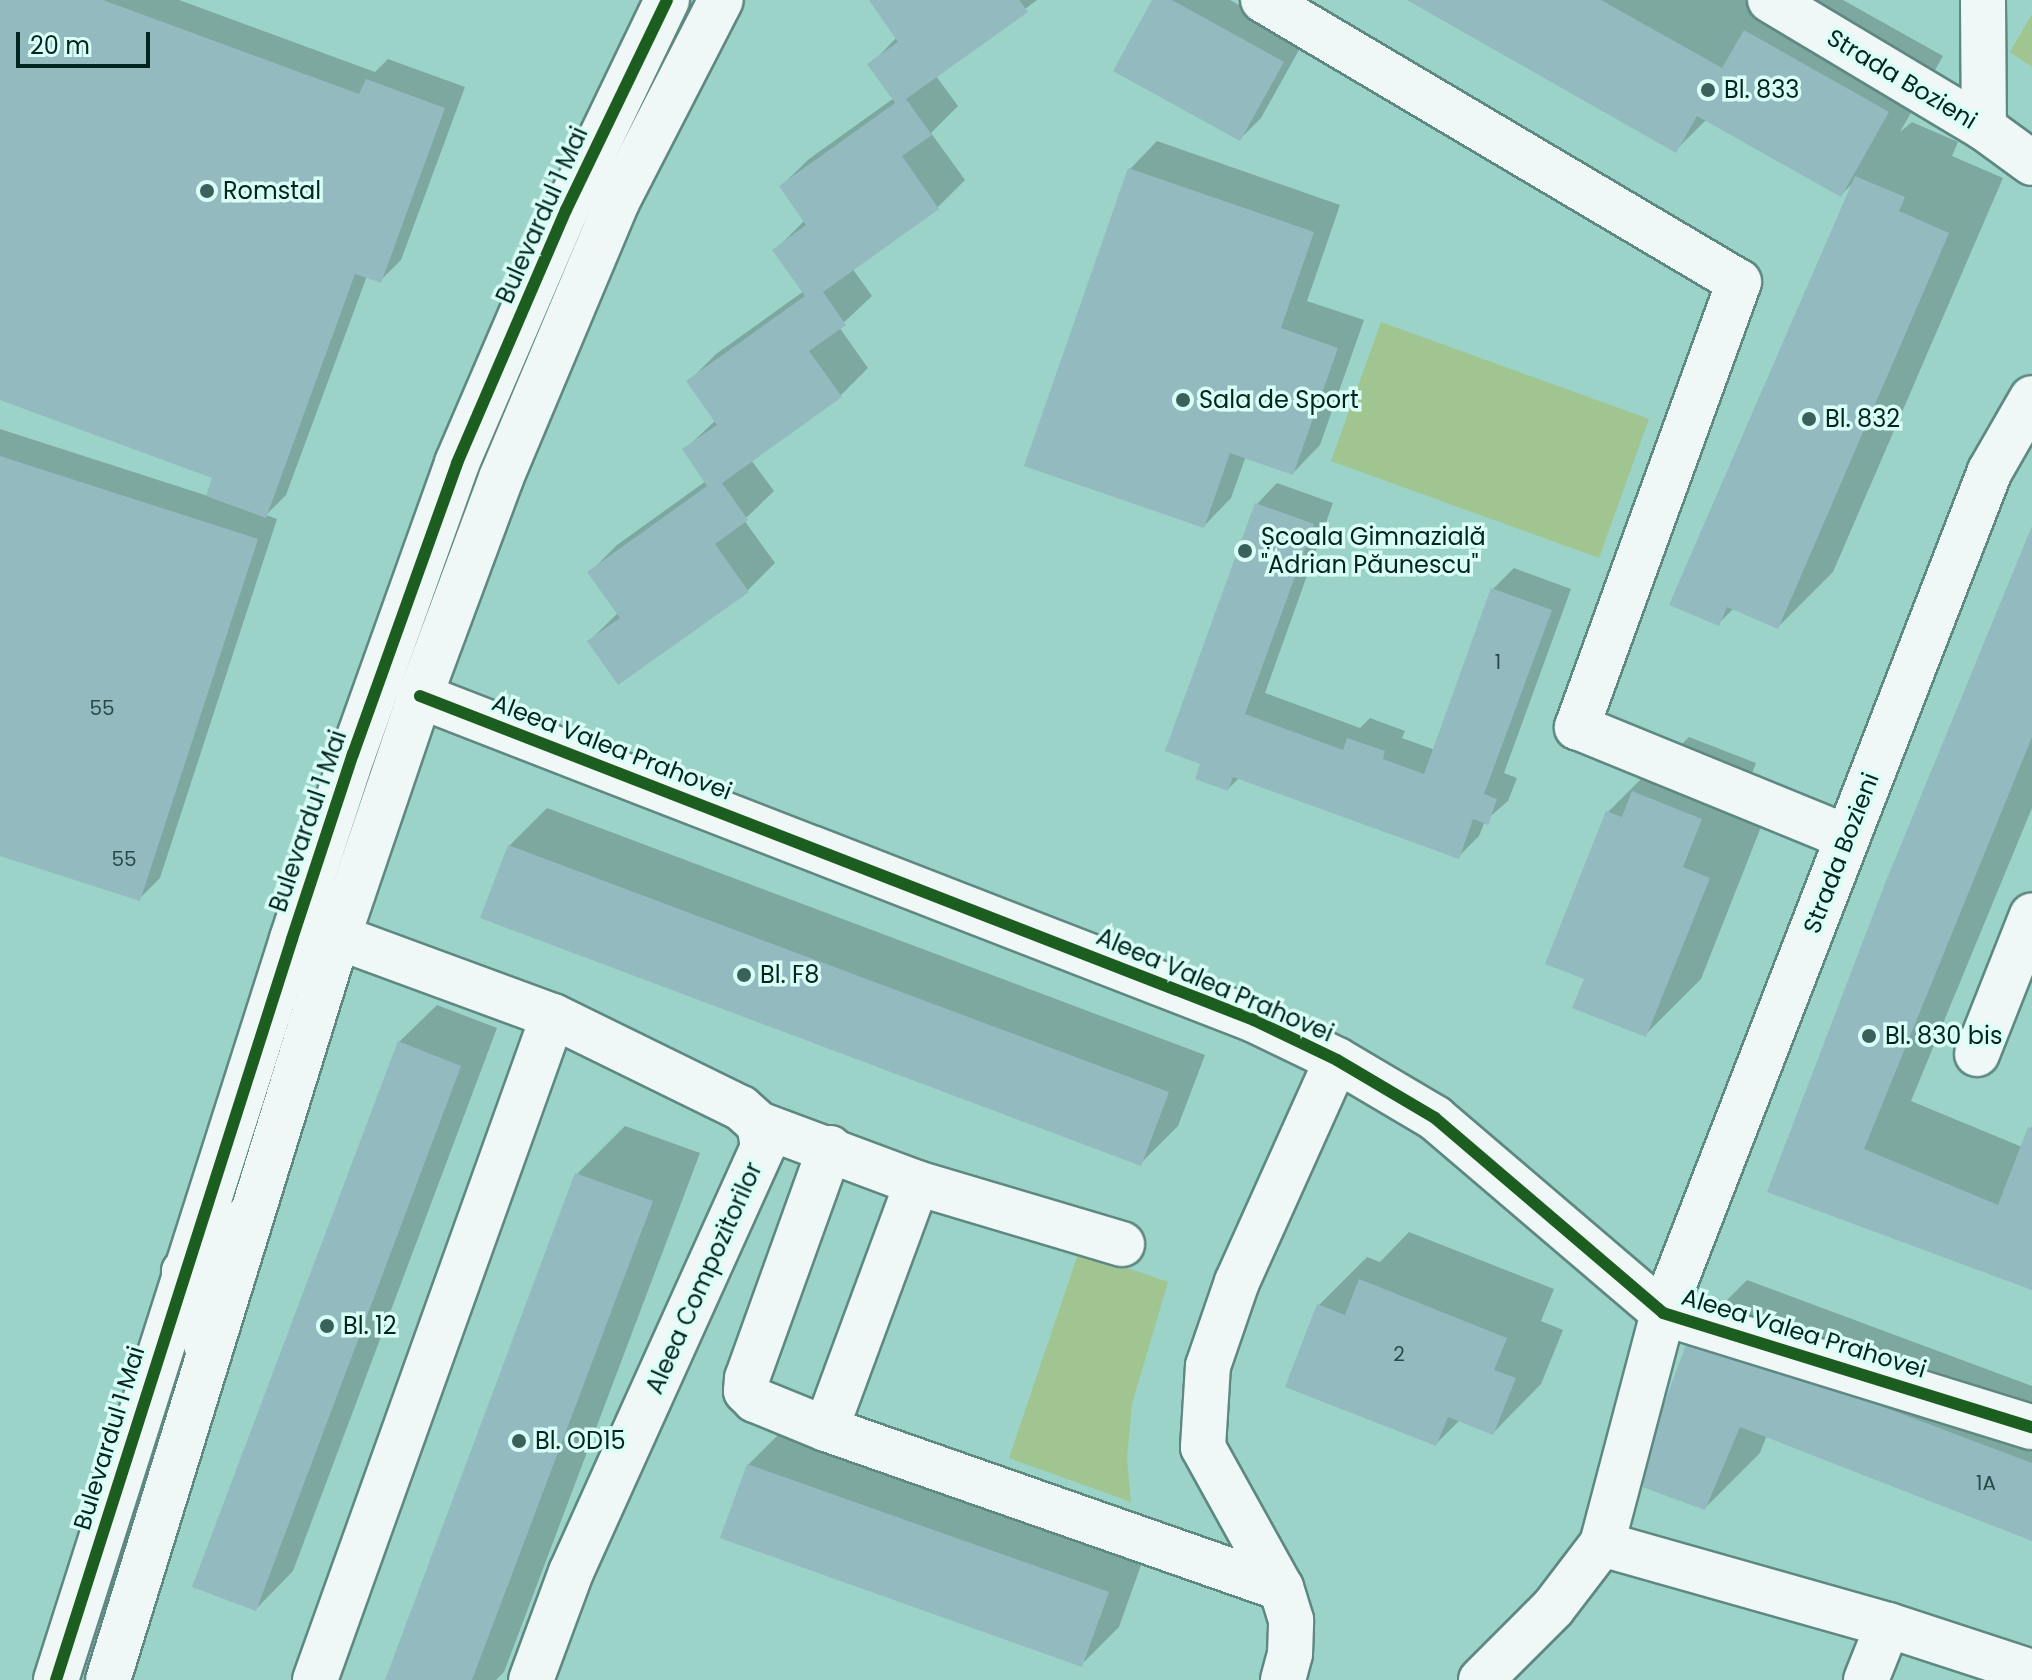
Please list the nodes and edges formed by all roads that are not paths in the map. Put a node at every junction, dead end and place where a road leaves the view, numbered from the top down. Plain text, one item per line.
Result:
1 (667, 0) edge
2 (721, 0) edge
3 (1263, 0) edge
4 (1770, 0) edge
5 (1983, 0) edge
6 (1984, 128) junction
7 (2032, 163) edge
8 (2032, 398) edge
9 (420, 696) junction
10 (1847, 837) junction
11 (2032, 915) edge
12 (338, 937) junction
13 (553, 1016) junction
14 (1977, 1054) dead end
15 (1337, 1060) junction
16 (759, 1124) junction
17 (830, 1148) junction
18 (917, 1183) junction
19 (252, 1214) junction
20 (1122, 1244) dead end
21 (184, 1272) junction
22 (1663, 1313) junction
23 (209, 1354) junction
24 (2032, 1427) edge
25 (826, 1429) junction
26 (1602, 1544) junction
27 (1281, 1588) junction
28 (1888, 1625) junction
29 (2032, 1672) edge
30 (56, 1680) edge
31 (108, 1680) edge
32 (315, 1680) edge
33 (531, 1680) edge
34 (1283, 1680) edge
35 (1481, 1680) edge
36 (1866, 1680) edge

1 - 21 street, Bulevardul 1 Mai
2 - 9 street
3 - 10 street
4 - 6 street, Strada Bozieni
5 - 6 street
6 - 7 street, Strada Bozieni
8 - 10 street, Strada Bozieni
9 - 12 street
9 - 15 street, Aleea Valea Prahovei
10 - 22 street, Strada Bozieni
11 - 14 street
12 - 13 street
12 - 19 street
13 - 16 street
13 - 32 street
15 - 22 street, Aleea Valea Prahovei
15 - 27 street, Aleea Valea Prahovei
16 - 17 street
16 - 33 street, Aleea Compozitorilor
17 - 18 street
17 - 25 street
18 - 20 street
18 - 25 street
19 - 21 street
19 - 23 street
21 - 23 street
21 - 30 street, Bulevardul 1 Mai
22 - 24 street, Aleea Valea Prahovei
22 - 26 street, Aleea Valea Prahovei
23 - 31 street
25 - 27 street
26 - 28 street
26 - 35 street, Aleea Valea Prahovei
27 - 34 street, Aleea Valea Prahovei
28 - 29 street
28 - 36 street

